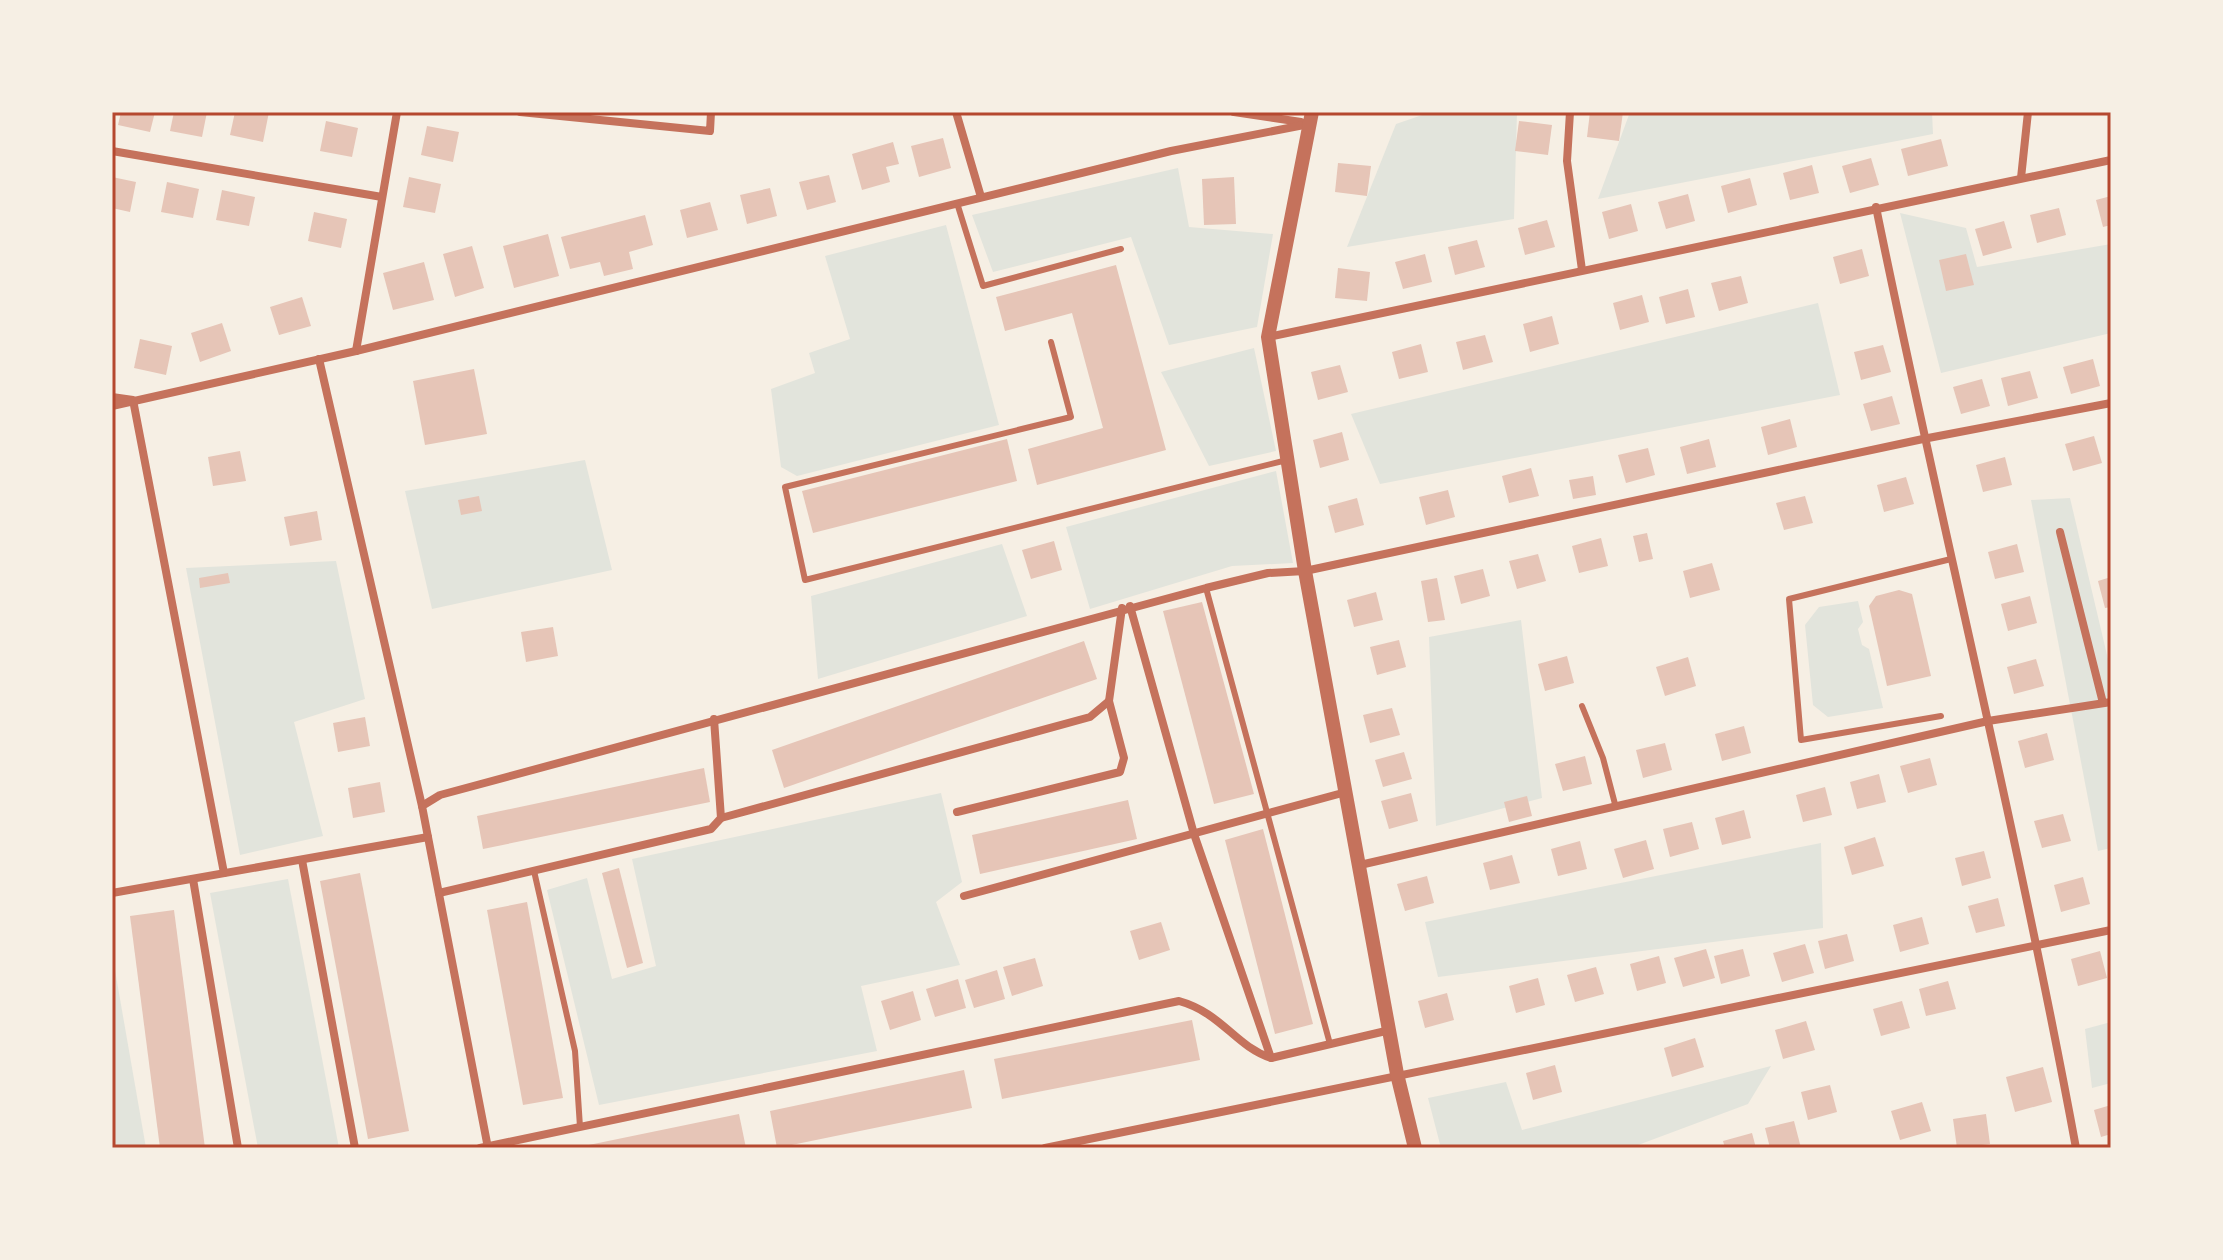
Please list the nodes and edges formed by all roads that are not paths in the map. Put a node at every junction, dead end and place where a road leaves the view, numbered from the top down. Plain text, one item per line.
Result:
1 (397, 112) edge
2 (520, 112) edge
3 (711, 112) edge
4 (956, 112) edge
5 (1234, 112) edge
6 (1570, 112) edge
7 (2028, 112) edge
8 (1310, 118) edge
9 (112, 151) edge
10 (2111, 160) edge
11 (2021, 178) junction
12 (382, 197) junction
13 (981, 197) junction
14 (957, 203) junction
15 (1876, 207) junction
16 (1121, 249) dead end
17 (1582, 270) junction
18 (1268, 337) junction
19 (1051, 342) dead end
20 (356, 351) junction
21 (319, 359) junction
22 (112, 397) edge
23 (133, 400) junction
24 (2111, 403) edge
25 (112, 406) edge
26 (1923, 439) junction
27 (1287, 460) junction
28 (2060, 532) dead end
29 (1951, 559) junction
30 (1305, 571) junction
31 (1206, 588) junction
32 (1126, 607) junction
33 (1109, 701) junction
34 (2107, 702) edge
35 (1582, 706) dead end
36 (1941, 716) dead end
37 (714, 719) junction
38 (1988, 721) junction
39 (1346, 792) junction
40 (1615, 804) junction
41 (422, 806) junction
42 (957, 812) dead end
43 (1269, 813) junction
44 (721, 818) junction
45 (1194, 834) junction
46 (428, 837) junction
47 (302, 860) junction
48 (1360, 865) junction
49 (534, 871) junction
50 (224, 873) junction
51 (193, 879) junction
52 (112, 893) edge
53 (439, 893) junction
54 (964, 896) dead end
55 (2111, 930) edge
56 (2038, 945) junction
57 (1390, 1030) junction
58 (1330, 1044) junction
59 (1271, 1058) junction
60 (1397, 1074) junction
61 (580, 1127) junction
62 (485, 1147) edge
63 (238, 1148) edge
64 (355, 1148) edge
65 (1045, 1148) edge
66 (1415, 1148) edge
67 (2076, 1148) edge

1 - 12 street
2 - 3 street
4 - 13 street
5 - 8 street
6 - 17 street
7 - 11 street
8 - 13 street
8 - 18 street
9 - 12 street
10 - 11 street
11 - 15 street
12 - 20 street
13 - 14 street
14 - 16 lane
14 - 20 street
15 - 17 street
15 - 26 street
17 - 18 street
18 - 27 street
19 - 27 lane
20 - 21 street
21 - 23 street
21 - 41 street
22 - 23 street
23 - 25 street
23 - 50 street
24 - 26 street
26 - 29 street
26 - 30 street
27 - 30 street
28 - 34 street
29 - 36 lane
29 - 38 street
30 - 31 street
30 - 39 street
31 - 32 street
31 - 43 lane
32 - 33 street
32 - 37 street
32 - 45 street
33 - 42 street
33 - 44 street
34 - 38 street
35 - 40 lane
37 - 41 street
37 - 44 street
38 - 40 street
38 - 56 street
39 - 43 street
39 - 48 street
40 - 48 street
41 - 46 street
43 - 45 street
43 - 58 lane
44 - 49 street
45 - 54 street
45 - 59 street
46 - 47 street
46 - 53 street
47 - 50 street
47 - 64 street
48 - 57 street
49 - 53 street
49 - 61 lane
50 - 51 street
51 - 52 street
51 - 63 street
53 - 62 street
55 - 56 street
56 - 60 street
56 - 67 street
57 - 58 street
57 - 60 street
58 - 59 street
59 - 61 street
60 - 65 street
60 - 66 street
61 - 62 street

